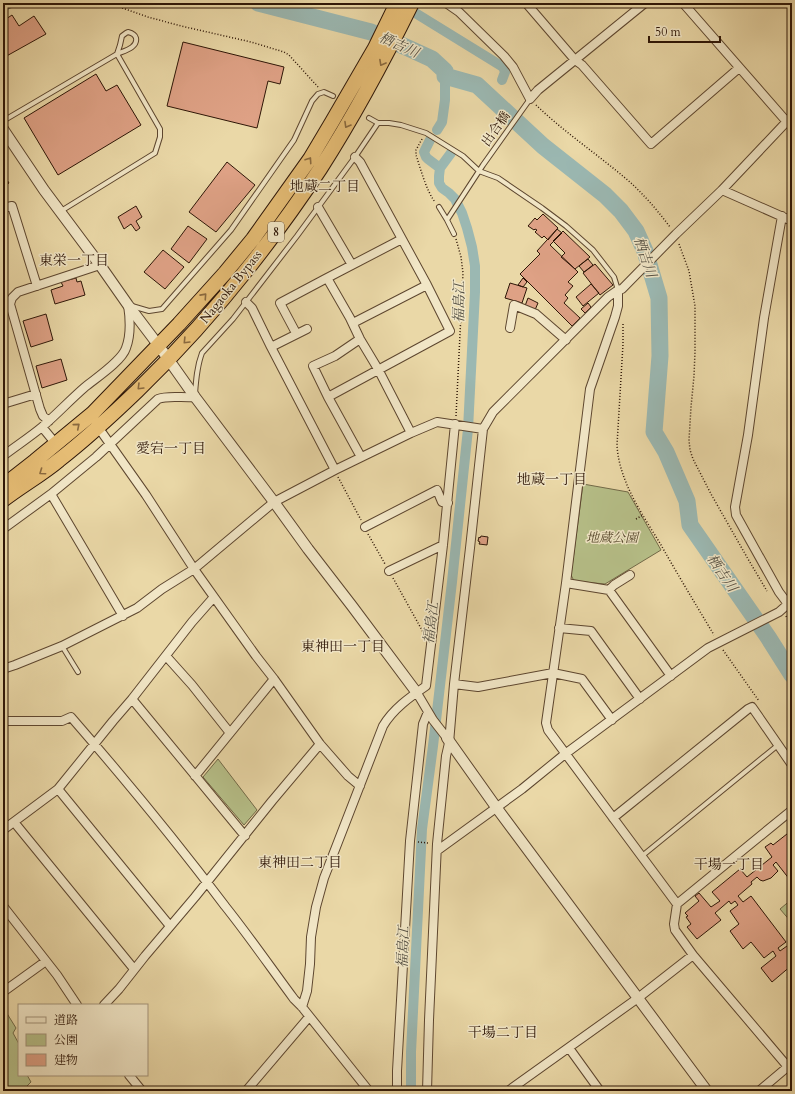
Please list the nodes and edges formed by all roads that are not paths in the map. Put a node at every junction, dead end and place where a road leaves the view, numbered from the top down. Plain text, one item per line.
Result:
1 (396, 3) edge
2 (412, 3) edge
3 (446, 3) edge
4 (526, 3) edge
5 (645, 3) edge
6 (683, 3) edge
7 (117, 54) junction
8 (574, 60) junction
9 (739, 68) junction
10 (360, 87) junction
11 (333, 96) dead end
12 (528, 102) junction
13 (369, 118) dead end
14 (789, 119) edge
15 (3, 122) edge
16 (378, 123) junction
17 (3, 129) edge
18 (355, 157) junction
19 (479, 171) junction
20 (722, 190) junction
21 (318, 207) junction
22 (439, 207) road end
23 (3, 208) edge
24 (60, 212) junction
25 (782, 216) junction
26 (448, 218) junction
27 (792, 221) edge
28 (454, 234) dead end
29 (402, 239) junction
30 (100, 265) junction
31 (352, 265) junction
32 (327, 278) junction
33 (427, 285) junction
34 (37, 286) junction
35 (620, 290) junction
36 (246, 302) junction
37 (128, 305) junction
38 (353, 323) junction
39 (510, 328) dead end
40 (307, 329) dead end
41 (296, 333) junction
42 (360, 339) junction
43 (566, 340) junction
44 (159, 346) junction
45 (271, 347) junction
46 (168, 360) junction
47 (378, 369) junction
48 (36, 394) junction
49 (195, 397) junction
50 (328, 397) junction
51 (3, 404) edge
52 (48, 421) junction
53 (458, 424) junction
54 (42, 427) junction
55 (98, 427) junction
56 (479, 428) junction
57 (411, 433) junction
58 (56, 444) junction
59 (110, 444) junction
60 (3, 456) edge
61 (361, 457) junction
62 (335, 470) junction
63 (3, 486) edge
64 (51, 494) junction
65 (3, 500) edge
66 (274, 502) junction
67 (448, 504) junction
68 (365, 527) road end
69 (3, 529) edge
70 (443, 545) junction
71 (194, 569) junction
72 (389, 571) road end
73 (630, 576) dead end
74 (566, 583) junction
75 (609, 590) junction
76 (214, 597) junction
77 (790, 604) edge
78 (123, 616) junction
79 (559, 628) junction
80 (62, 646) junction
81 (166, 656) junction
82 (3, 669) edge
83 (78, 672) dead end
84 (553, 673) junction
85 (671, 676) junction
86 (274, 679) junction
87 (454, 684) junction
88 (417, 693) junction
89 (640, 698) junction
90 (132, 699) junction
91 (428, 712) junction
92 (612, 720) junction
93 (3, 721) edge
94 (230, 733) junction
95 (448, 740) junction
96 (94, 744) junction
97 (320, 744) junction
98 (778, 745) junction
99 (565, 754) junction
100 (792, 765) edge
101 (196, 776) junction
102 (360, 786) junction
103 (58, 789) junction
104 (496, 807) junction
105 (792, 810) edge
106 (613, 818) junction
107 (14, 822) junction
108 (3, 830) edge
109 (245, 836) junction
110 (438, 847) junction
111 (641, 856) junction
112 (207, 883) junction
113 (677, 904) junction
114 (3, 906) edge
115 (170, 926) junction
116 (694, 955) junction
117 (46, 962) junction
118 (134, 969) junction
119 (3, 992) edge
120 (638, 998) junction
121 (76, 1004) edge
122 (105, 1004) edge
123 (302, 1007) junction
124 (309, 1017) junction
125 (569, 1048) junction
126 (790, 1066) edge
127 (130, 1076) edge
128 (512, 1090) edge
129 (142, 1091) edge
130 (246, 1091) edge
131 (369, 1091) edge
132 (397, 1091) edge
133 (427, 1091) edge
134 (600, 1091) edge
135 (707, 1091) edge
136 (759, 1091) edge

1 - 10 highway, Nagaoka Bypass / 8
2 -> 10 highway, Nagaoka Bypass / 8
3 - 12 street
4 - 8 street
5 - 8 street
6 - 9 street
7 - 7 lane
7 - 15 lane
7 - 24 lane
8 - 9 street
8 - 12 street
9 - 14 street
44 -> 10 highway, Nagaoka Bypass / 8
10 -> 46 highway, Nagaoka Bypass / 8
11 - 37 lane
12 - 19 lane, 出合橋
13 - 16 lane
14 - 20 street
16 - 18 lane
16 - 19 lane
17 - 24 street
18 - 21 lane
18 - 29 street
19 - 26 lane, 出合橋
19 - 35 lane
20 - 25 street
20 - 35 street
21 - 31 street
21 - 36 lane
22 - 26 lane
23 - 34 street
24 - 30 street
25 - 27 street
25 - 77 street
26 - 28 lane
29 - 31 street
29 - 33 street
30 - 34 street
30 - 37 street
31 - 32 street
32 - 38 street
32 - 41 street
33 - 38 street
33 - 47 street
34 - 48 street
35 - 43 street
35 - 74 street
36 - 45 street
36 - 49 lane
37 - 44 street
37 - 52 street
38 - 42 street
39 - 43 street
40 - 41 street
41 - 45 street
42 - 47 street
42 - 50 street
43 - 56 street
44 - 46 street
58 -> 44 highway, Nagaoka Bypass / 8
45 - 62 street
46 - 49 street
46 -> 55 highway, Nagaoka Bypass / 8
47 - 50 street
47 - 57 street
48 - 51 street
48 - 52 street
49 - 59 street
49 - 66 street
50 - 61 street
52 - 54 street
53 - 56 street
53 - 57 street
53 - 67 street
54 - 58 street
54 - 60 street
55 - 59 street
55 -> 65 highway, Nagaoka Bypass / 8
56 - 87 street
57 - 61 street
58 - 63 highway, Nagaoka Bypass / 8
59 - 64 street
59 - 71 street
61 - 62 street
62 - 66 street
64 - 69 street
64 - 78 street
66 - 71 street
66 - 88 street
67 - 68 street
67 - 70 street
70 - 72 street
70 - 88 street
71 - 76 street
71 - 78 street
73 - 75 street
74 - 75 street
74 - 79 street
75 - 85 street
76 - 81 street
76 - 86 street
77 - 85 street
78 - 80 street
79 - 84 street
79 - 89 street
80 - 82 street
80 - 83 lane
81 - 90 street
81 - 94 street
84 - 87 street
84 - 92 street
84 - 99 street
85 - 89 street
86 - 94 street
86 - 97 street
87 - 95 street
88 - 91 street
88 - 102 street
89 - 92 street
90 - 96 street
90 - 101 street
91 - 95 street
91 - 132 street
92 - 99 street
93 - 96 street
94 - 101 street
95 - 104 street
95 - 110 street
96 - 103 street
96 - 112 street
97 - 102 street
97 - 109 street
98 - 100 street
98 - 106 street
98 - 111 lane
99 - 104 street
99 - 106 street
101 - 109 street
102 - 123 street
103 - 107 street
103 - 115 street
104 - 110 street
104 - 120 street
105 - 113 street
106 - 111 street
107 - 108 street
107 - 118 street
109 - 112 street
110 - 133 street
111 - 113 street
112 - 115 street
112 - 123 street
113 - 116 street
114 - 117 street
115 - 118 street
116 - 120 street
116 - 126 street
117 - 119 street
117 - 121 street
118 - 122 street
120 - 125 street
120 - 135 street
123 - 124 street
124 - 130 street
124 - 131 street
125 - 128 street
125 - 134 street
126 - 136 street
127 - 129 street

